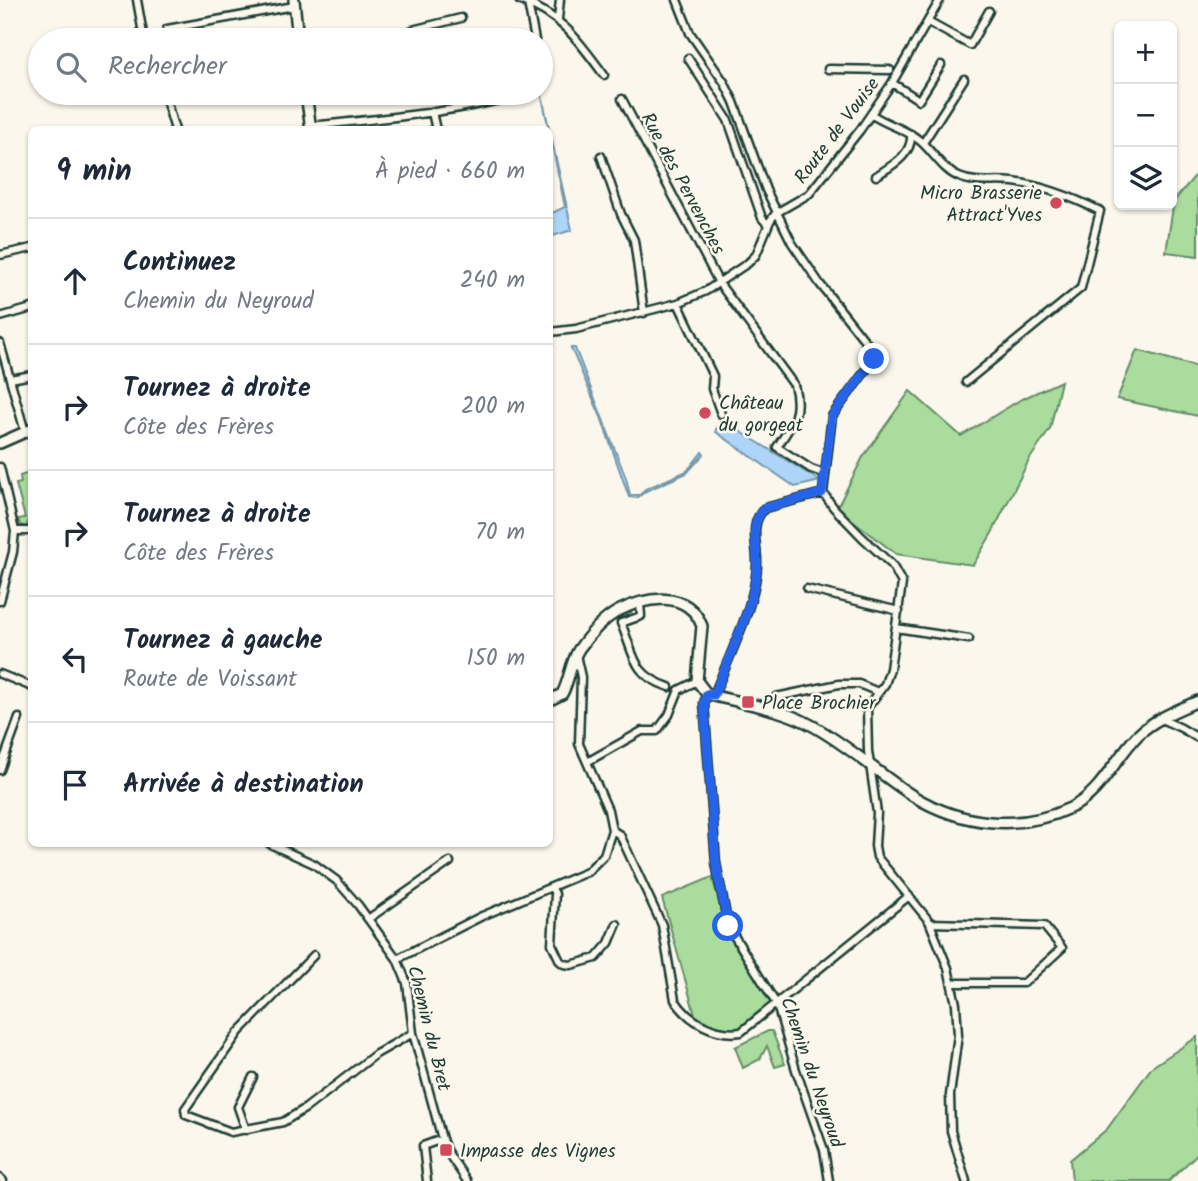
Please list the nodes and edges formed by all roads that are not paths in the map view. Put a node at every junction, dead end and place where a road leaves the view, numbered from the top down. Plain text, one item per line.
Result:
1 (137, 0) edge
2 (519, 0) edge
3 (559, 0) edge
4 (677, 0) edge
5 (940, 0) edge
6 (294, 3) edge
7 (528, 3) junction
8 (989, 11) dead end
9 (461, 18) dead end
10 (558, 19) junction
11 (928, 22) junction
12 (142, 28) edge
13 (172, 28) edge
14 (297, 28) edge
15 (420, 28) edge
16 (533, 28) edge
17 (688, 58) dead end
18 (941, 65) dead end
19 (828, 69) dead end
20 (890, 70) dead end
21 (604, 75) dead end
22 (964, 79) dead end
23 (892, 83) junction
24 (622, 99) dead end
25 (167, 105) edge
26 (308, 105) edge
27 (475, 105) edge
28 (432, 112) junction
29 (871, 114) junction
30 (173, 126) edge
31 (311, 126) edge
32 (326, 126) edge
33 (435, 126) edge
34 (911, 134) junction
35 (923, 143) junction
36 (601, 156) dead end
37 (876, 176) dead end
38 (776, 212) junction
39 (768, 225) junction
40 (28, 249) edge
41 (0, 255) edge
42 (719, 283) junction
43 (678, 303) junction
44 (28, 309) edge
45 (644, 313) junction
46 (0, 317) edge
47 (553, 332) edge
48 (0, 346) edge
49 (28, 376) edge
50 (10, 379) junction
51 (966, 382) dead end
52 (721, 414) dead end
53 (28, 431) edge
54 (0, 443) edge
55 (0, 467) edge
56 (825, 474) junction
57 (822, 493) junction
58 (15, 531) junction
59 (28, 531) edge
60 (807, 589) dead end
61 (0, 601) edge
62 (640, 604) junction
63 (899, 611) junction
64 (896, 628) junction
65 (969, 639) dead end
66 (576, 655) junction
67 (0, 674) edge
68 (697, 681) junction
69 (28, 685) edge
70 (669, 687) dead end
71 (878, 692) junction
72 (708, 693) junction
73 (553, 698) edge
74 (1198, 701) edge
75 (768, 707) junction
76 (19, 718) dead end
77 (1161, 719) junction
78 (1198, 738) edge
79 (587, 762) junction
80 (870, 766) junction
81 (0, 770) edge
82 (612, 830) junction
83 (277, 847) edge
84 (450, 862) dead end
85 (552, 888) junction
86 (909, 896) junction
87 (368, 919) junction
88 (930, 923) junction
89 (617, 924) dead end
90 (314, 955) dead end
91 (397, 960) junction
92 (951, 983) junction
93 (777, 1006) junction
94 (413, 1033) junction
95 (253, 1077) dead end
96 (246, 1130) junction
97 (442, 1139) junction
98 (427, 1181) edge
99 (467, 1181) edge
100 (829, 1181) edge
101 (967, 1181) edge

1 - 12 street
2 - 7 street
3 - 10 street
4 - 38 street
5 - 11 street, Route de Vouise
6 - 13 street
6 - 14 main road
7 - 10 street
7 - 16 street
8 - 11 street
9 - 15 street
10 - 21 street
11 - 23 street, Route de Vouise
17 - 39 street
18 - 23 street
19 - 20 street
22 - 35 street
23 - 29 street, Route de Vouise
24 - 42 street, Rue des Pervenches
25 - 30 street
26 - 31 main road
27 - 28 street
28 - 32 street
28 - 33 street
29 - 34 street
29 - 38 street, Route de Vouise
34 - 35 street
34 - 37 street
35 - 51 street
36 - 45 street
38 - 39 street, Route de Vouise
38 - 56 street
39 - 42 street, Route de Vouise
40 - 41 street
42 - 43 street, Route de Vouise
42 - 56 street, Rue des Pervenches
43 - 45 street, Route de Vouise
43 - 52 street
44 - 46 street
45 - 47 street, Route de Vouise
48 - 50 street
49 - 50 street
50 - 53 street
53 - 54 main road
55 - 58 street
56 - 57 street
57 - 63 street
57 - 72 street, Chemin du Neyroud
58 - 59 street
58 - 61 street
60 - 63 street
62 - 66 main road
62 - 68 main road
62 - 70 street
63 - 64 street
64 - 65 street
64 - 71 street
66 - 73 main road
66 - 79 street
67 - 69 street
68 - 72 main road
68 - 79 street
71 - 75 street
71 - 80 street
72 - 75 main road
72 - 93 street, Chemin du Neyroud
74 - 77 main road
75 - 80 main road
76 - 81 street
77 - 78 street
77 - 80 main road
79 - 82 street
80 - 86 street
82 - 85 street
82 - 93 street
83 - 87 street, Chemin du Bret
84 - 87 street
85 - 89 street
85 - 91 street
86 - 88 street
86 - 93 street
87 - 91 street, Chemin du Bret
88 - 92 street
88 - 92 street
90 - 96 street
91 - 94 street, Chemin du Bret
92 - 101 street
93 - 100 street, Chemin du Neyroud
94 - 96 street
94 - 97 street, Chemin du Bret
95 - 96 street
97 - 98 street
97 - 99 street, Chemin du Bret

